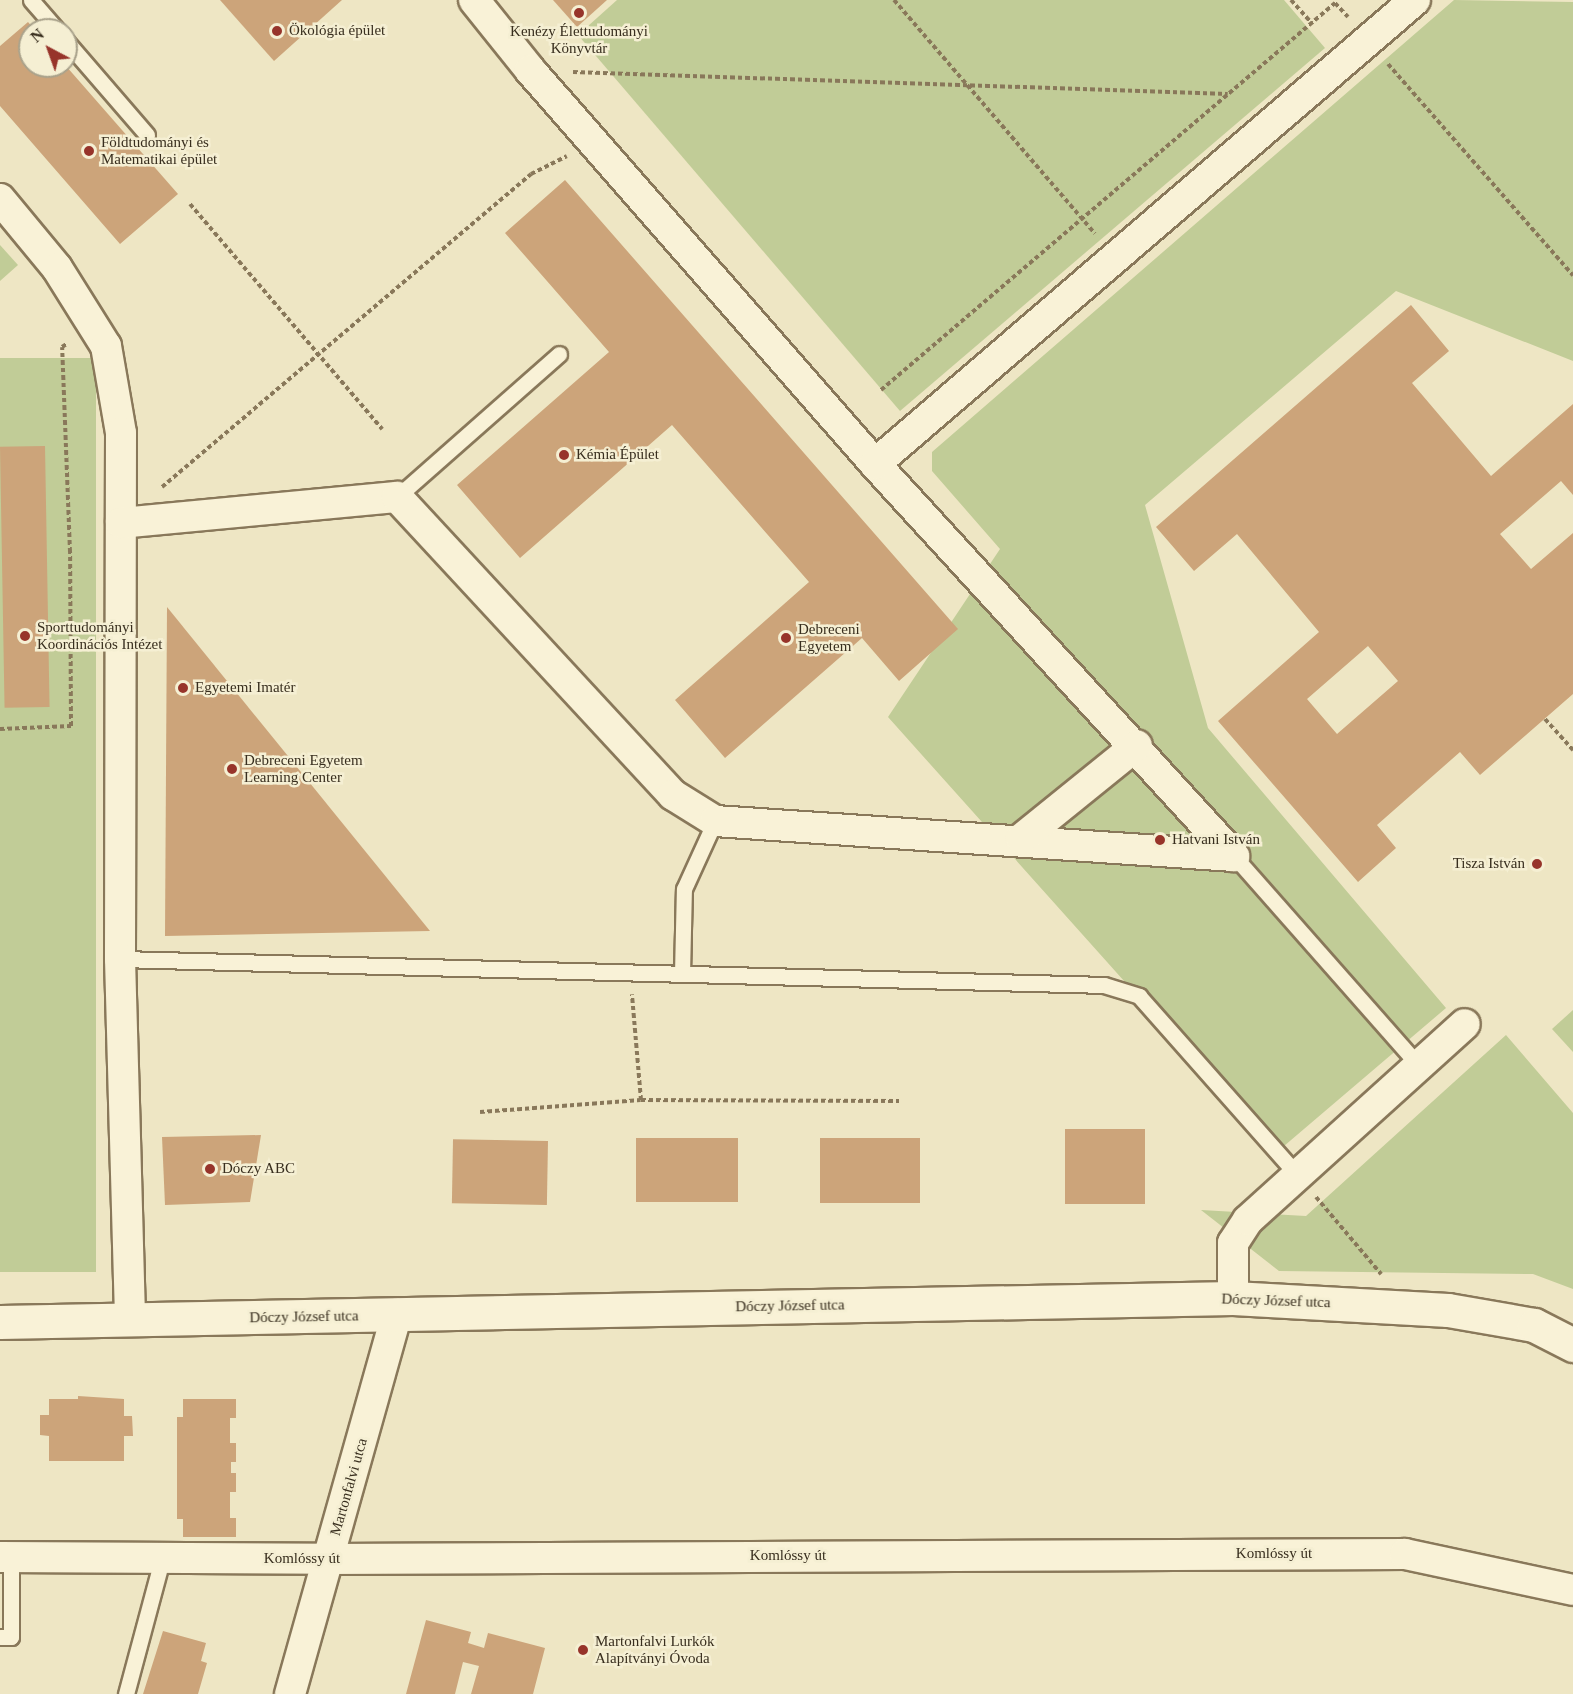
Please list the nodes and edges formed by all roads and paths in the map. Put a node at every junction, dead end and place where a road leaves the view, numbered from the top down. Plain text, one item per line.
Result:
1 (31, 0) edge
2 (474, 0) edge
3 (894, 0) edge
4 (1291, 0) edge
5 (1415, 0) edge
6 (47, 18) edge
7 (1312, 23) junction
8 (1368, 41) junction
9 (78, 55) edge
10 (530, 70) junction
11 (968, 85) junction
12 (1228, 94) junction
13 (147, 135) dead end
14 (593, 142) junction
15 (0, 199) edge
16 (190, 204) dead end
17 (1082, 219) junction
18 (1116, 258) junction
19 (1573, 276) edge
20 (92, 324) junction
21 (559, 354) dead end
22 (318, 355) junction
23 (881, 390) dead end
24 (382, 429) dead end
25 (875, 465) junction
26 (397, 497) junction
27 (121, 523) junction
28 (1545, 719) dead end
29 (0, 729) edge
30 (1137, 745) junction
31 (1573, 750) edge
32 (715, 821) junction
33 (1021, 839) junction
34 (1234, 856) junction
35 (120, 959) junction
36 (630, 972) junction
37 (682, 974) junction
38 (1465, 1024) dead end
39 (1421, 1068) junction
40 (641, 1100) junction
41 (899, 1101) dead end
42 (480, 1112) dead end
43 (1299, 1177) junction
44 (1233, 1298) junction
45 (1394, 1307) junction
46 (397, 1314) junction
47 (130, 1321) junction
48 (0, 1322) edge
49 (1573, 1345) edge
50 (5, 1557) edge
51 (328, 1559) junction
52 (162, 1560) junction
53 (1573, 1590) edge
54 (0, 1637) edge
55 (126, 1694) edge
56 (290, 1694) edge

1 - 6 lane
2 - 10 street
3 - 11 path
4 - 7 path
5 - 8 street
7 - 8 path
7 - 12 path
8 - 18 street
8 - 19 path
9 - 13 lane
10 - 11 path
10 - 14 street
11 - 12 path
11 - 17 path
12 - 17 path
14 - 22 path
14 - 25 street
15 - 20 street
16 - 22 path
17 - 18 path
17 - 23 path
18 - 25 street
20 - 27 street
20 - 29 path
21 - 26 lane
22 - 24 path
22 - 27 path
25 - 30 street
26 - 27 street
26 - 32 street
27 - 35 street
28 - 31 path
30 - 33 street
30 - 34 street
32 - 33 street
32 - 37 lane
33 - 34 street
34 - 39 lane
35 - 36 lane
35 - 47 street
36 - 37 lane
36 - 40 path
37 - 43 lane
38 - 39 street
39 - 43 street
40 - 41 path
40 - 42 path
43 - 44 street
43 - 45 path
44 - 45 street, Dóczy József utca
44 - 46 street, Dóczy József utca
45 - 49 street, Dóczy József utca
46 - 47 street, Dóczy József utca
46 - 51 street, Martonfalvi utca
47 - 48 street, Dóczy József utca
50 - 52 street, Komlóssy út
50 - 54 lane
51 - 52 street, Komlóssy út
51 - 53 street, Komlóssy út
51 - 56 street, Martonfalvi utca
52 - 55 lane

